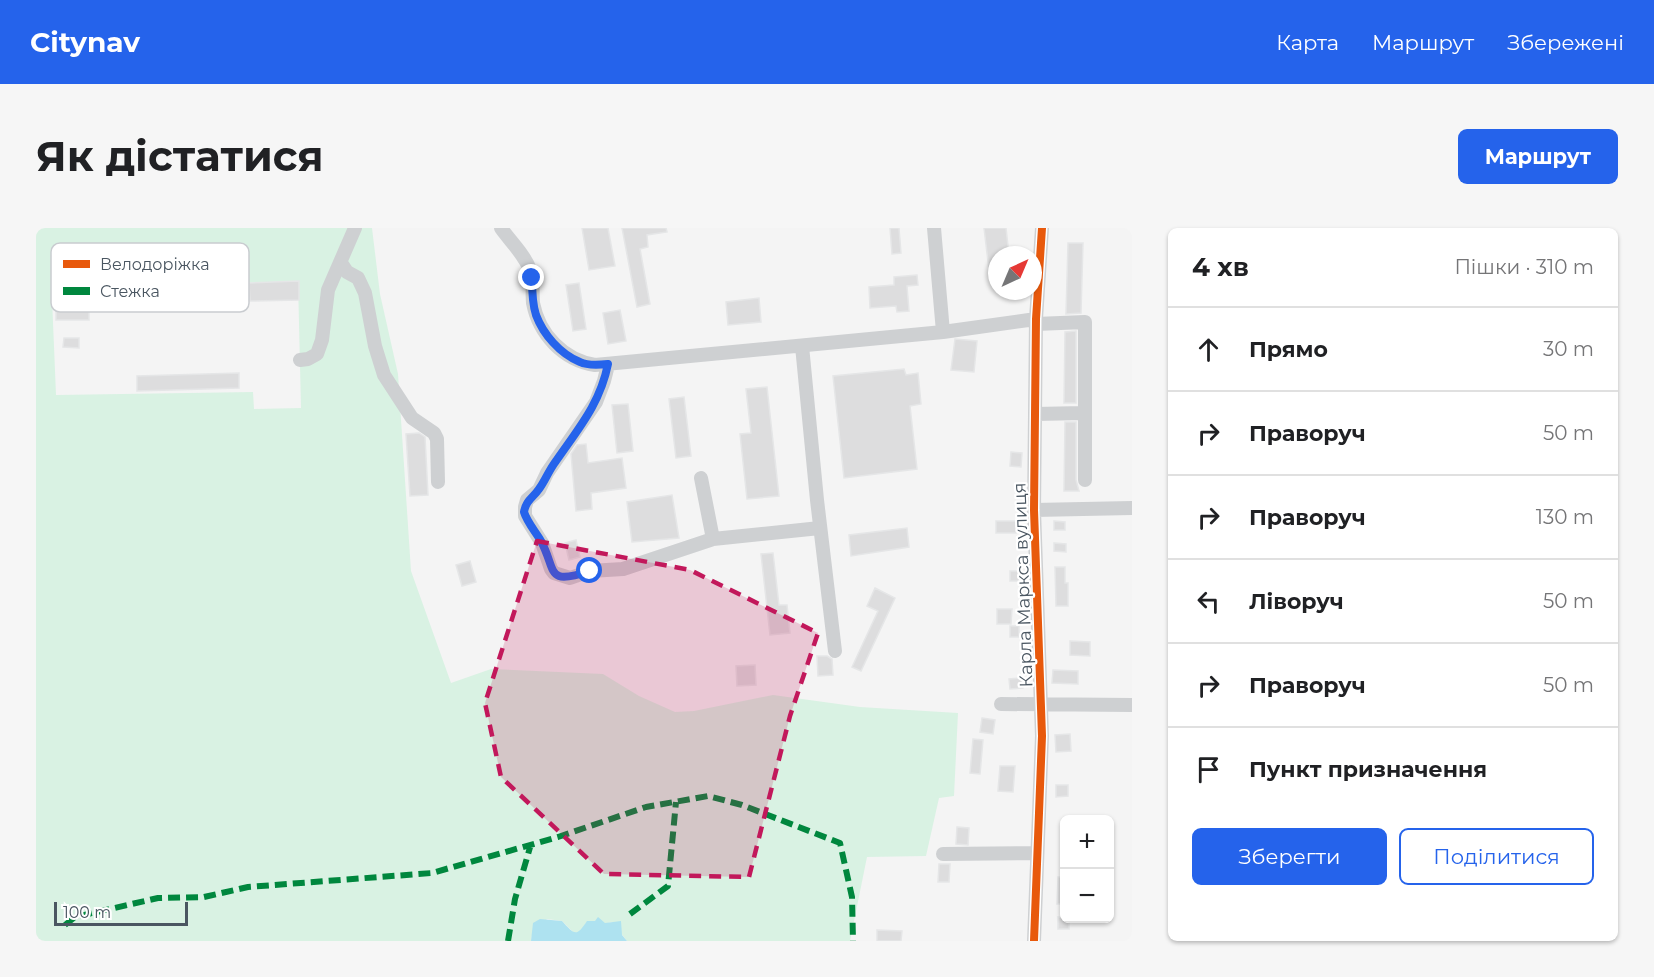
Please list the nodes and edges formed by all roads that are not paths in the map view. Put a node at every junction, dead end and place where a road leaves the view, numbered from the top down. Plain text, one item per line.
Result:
1 (355, 228) edge
2 (501, 228) edge
3 (934, 228) edge
4 (1042, 228) edge
5 (341, 263) junction
6 (1036, 321) junction
7 (943, 332) junction
8 (802, 346) junction
9 (300, 360) dead end
10 (608, 364) junction
11 (1084, 413) junction
12 (1035, 414) junction
13 (701, 478) dead end
14 (1085, 480) dead end
15 (438, 482) dead end
16 (1132, 508) edge
17 (1034, 510) junction
18 (820, 528) junction
19 (713, 539) junction
20 (836, 651) dead end
21 (1001, 704) dead end
22 (1042, 705) junction
23 (1132, 705) edge
24 (1037, 853) junction
25 (943, 854) dead end
26 (1034, 941) edge

1 - 5 street
2 - 10 street
3 - 7 street
4 - 6 street, Карла Маркса вулиця
5 - 9 street
5 - 15 street
6 - 7 street
6 - 11 street
6 - 12 street, Карла Маркса вулиця
7 - 8 street
8 - 10 street
8 - 18 street
10 - 19 street
11 - 12 street
11 - 14 street
12 - 17 street, Карла Маркса вулиця
13 - 19 street
16 - 17 street
17 - 22 street, Карла Маркса вулиця
18 - 19 street
18 - 20 street
21 - 22 street
22 - 23 street
22 - 24 street, Карла Маркса вулиця
24 - 25 street
24 - 26 street, Карла Маркса вулиця

